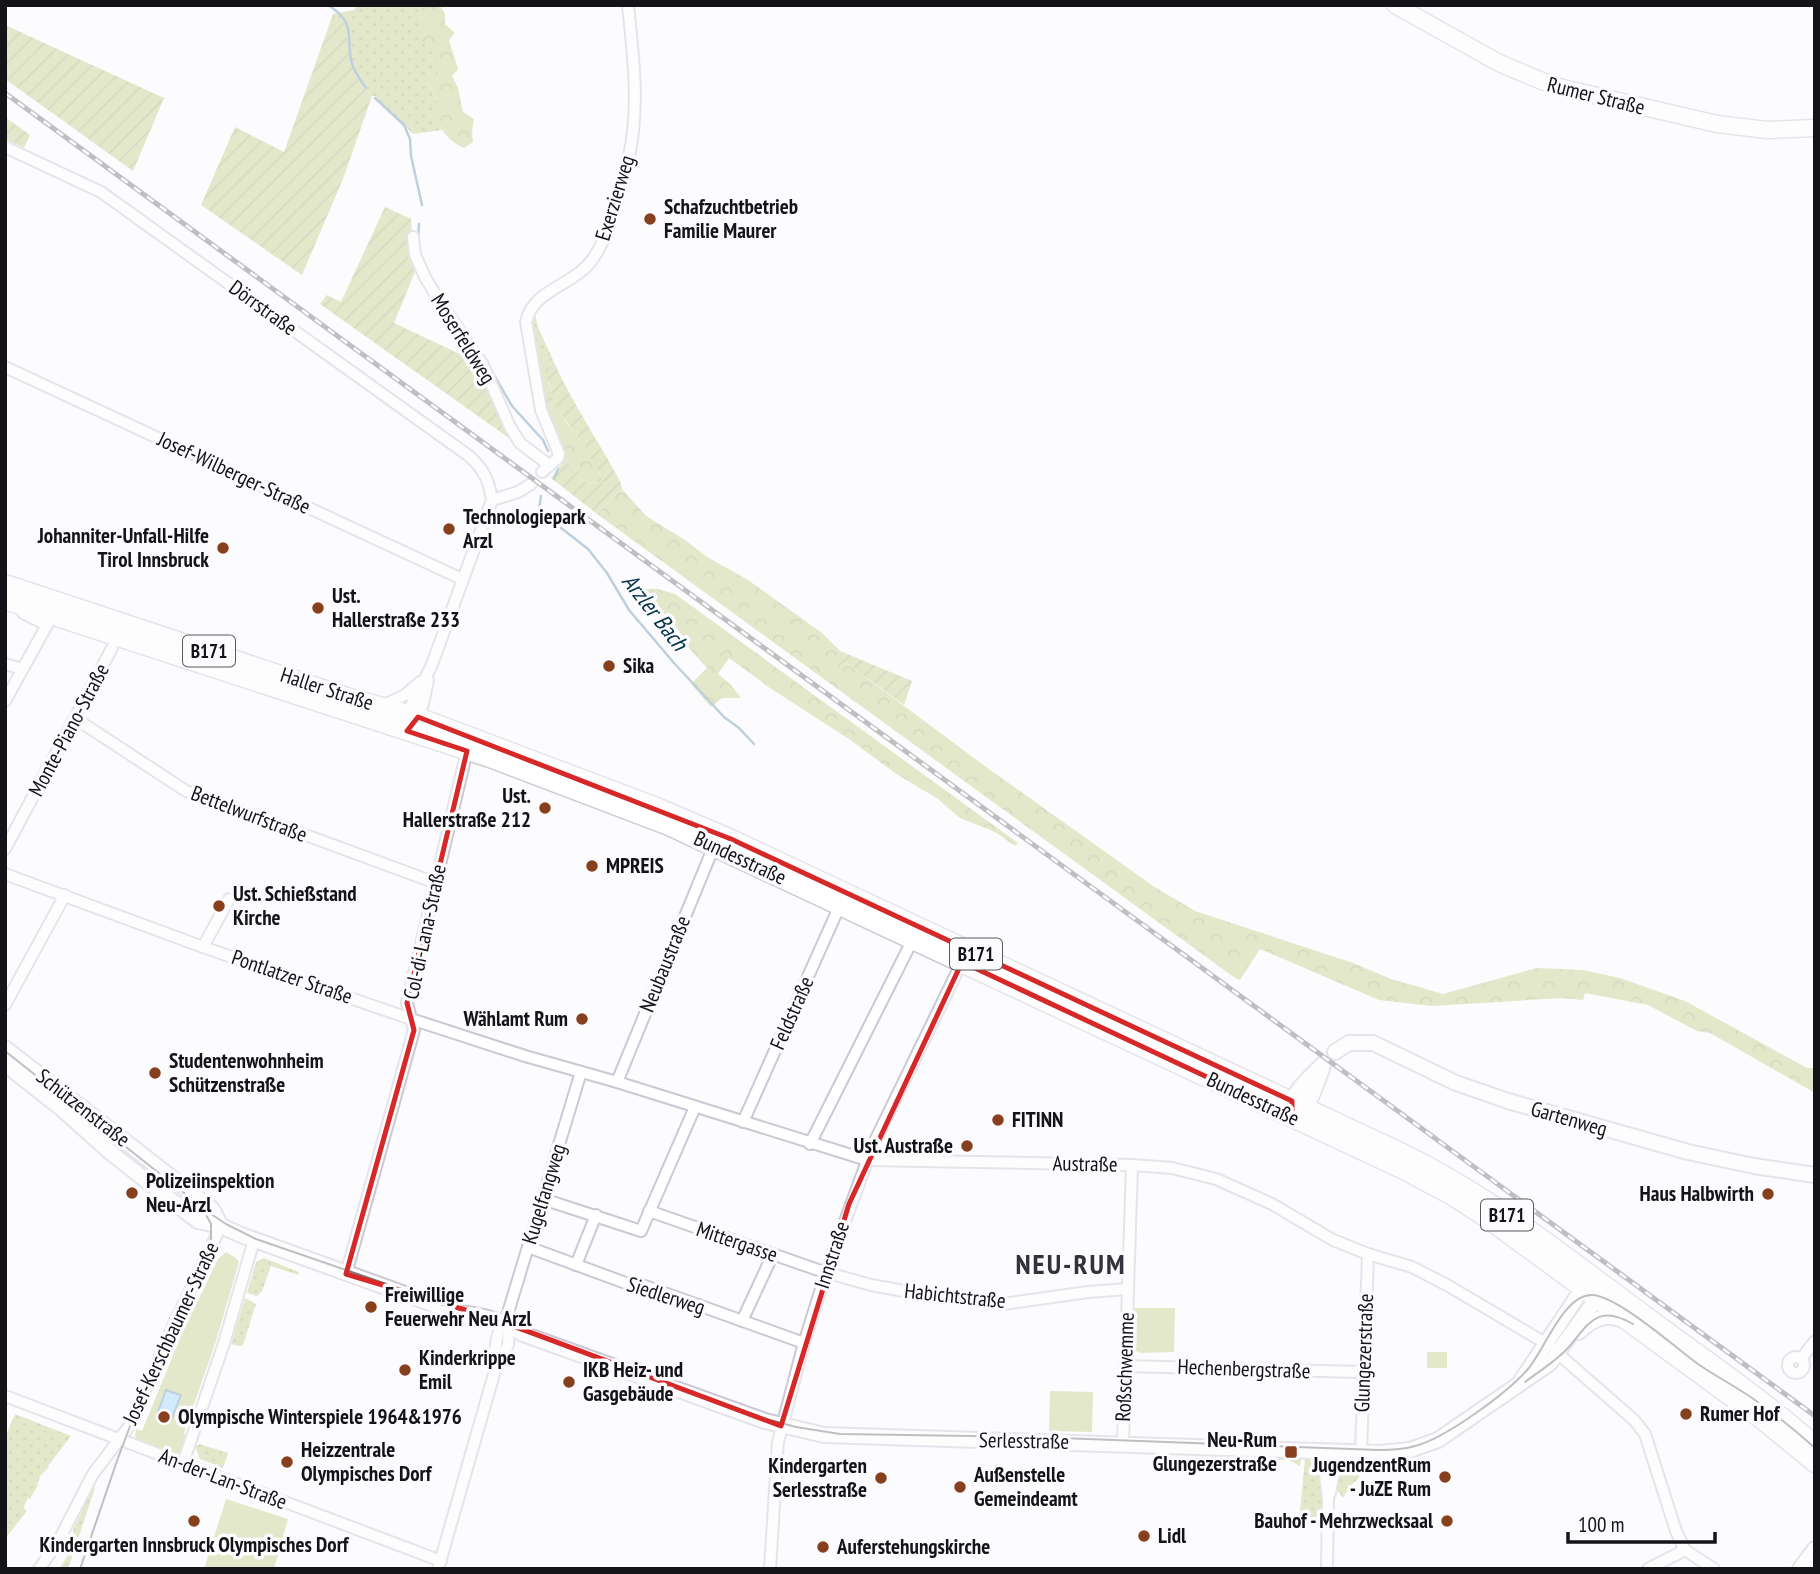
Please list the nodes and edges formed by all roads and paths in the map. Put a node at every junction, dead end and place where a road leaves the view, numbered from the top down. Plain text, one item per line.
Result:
1 (628, 5) edge
2 (1395, 5) edge
3 (1815, 128) edge
4 (5, 147) edge
5 (413, 237) dead end
6 (5, 367) edge
7 (545, 469) joint
8 (531, 484) dead end
9 (492, 500) junction
10 (462, 579) junction
11 (5, 584) edge
12 (5, 602) edge
13 (112, 648) dead end
14 (5, 664) edge
15 (431, 667) junction
16 (22, 669) junction
17 (425, 678) junction
18 (5, 701) edge
19 (382, 706) junction
20 (76, 719) junction
21 (411, 720) junction
22 (467, 751) junction
23 (645, 810) junction
24 (714, 846) junction
25 (5, 849) edge
26 (5, 874) edge
27 (436, 883) junction
28 (65, 895) junction
29 (229, 899) dead end
30 (840, 905) junction
31 (913, 939) junction
32 (203, 947) junction
33 (962, 962) junction
34 (5, 1005) edge
35 (411, 1019) junction
36 (5, 1048) edge
37 (1335, 1052) dead end
38 (5, 1064) edge
39 (581, 1072) junction
40 (617, 1082) junction
41 (695, 1107) junction
42 (1296, 1109) junction
43 (743, 1122) junction
44 (810, 1144) junction
45 (867, 1160) junction
46 (1132, 1165) junction
47 (1815, 1175) edge
48 (543, 1199) junction
49 (649, 1211) junction
50 (596, 1215) junction
51 (221, 1226) junction
52 (254, 1240) junction
53 (528, 1247) junction
54 (773, 1254) junction
55 (1368, 1254) junction
56 (576, 1265) junction
57 (826, 1273) junction
58 (346, 1274) junction
59 (1128, 1289) junction
60 (1592, 1289) junction
61 (742, 1321) junction
62 (1629, 1323) junction
63 (509, 1327) junction
64 (804, 1343) junction
65 (1814, 1345) edge
66 (1552, 1348) junction
67 (1801, 1359) dead end
68 (1125, 1366) junction
69 (1363, 1372) junction
70 (5, 1396) edge
71 (781, 1426) junction
72 (120, 1439) junction
73 (1123, 1443) junction
74 (1815, 1445) edge
75 (1322, 1451) junction
76 (1338, 1452) junction
77 (1361, 1453) junction
78 (183, 1463) junction
79 (1815, 1463) edge
80 (1328, 1499) junction
81 (1815, 1549) edge
82 (1685, 1550) junction
83 (439, 1565) edge
84 (39, 1569) edge
85 (771, 1569) edge
86 (1327, 1569) edge
87 (1648, 1569) edge
88 (1714, 1569) edge
89 (1800, 1569) edge

1 - 7 street, Exerzierweg
2 - 3 main road, Rumer Straße
4 - 9 street, Dörrstraße
5 - 7 street, Moserfeldweg
6 - 10 street, Josef-Wilberger-Straße
8 - 9 street
9 - 10 street
10 - 15 street
11 - 19 main road, Haller Straße / B171
12 - 16 street, Haller Straße
12 - 21 main road, Haller Straße / B171
13 - 20 street, Monte-Piano-Straße
14 - 16 street
15 - 17 street
15 - 21 street
16 - 18 street
17 - 19 street
17 - 21 street
19 - 21 main road, Haller Straße / B171
20 - 25 street, Monte-Piano-Straße
20 - 27 street, Bettelwurfstraße
21 - 22 main road, Haller Straße / B171
21 - 23 main road, Haller Straße / B171
22 - 23 main road, Haller Straße / B171
22 - 27 street, Col-di-Lana-Straße
23 - 24 main road, Bundesstraße / B171
23 - 42 main road, Bundesstraße / B171
24 - 30 main road, Bundesstraße / B171
24 - 40 street, Neubaustraße
26 - 28 street, Pontlatzer Straße
27 - 35 street, Col-di-Lana-Straße
28 - 32 street, Pontlatzer Straße
28 - 34 street
29 - 32 street
30 - 31 main road, Bundesstraße / B171
30 - 43 street, Feldstraße
31 - 33 main road, Bundesstraße / B171
31 - 44 street
32 - 35 street, Pontlatzer Straße
33 - 42 main road, Bundesstraße / B171
33 - 45 street, Innstraße
35 - 39 street, Pontlatzer Straße
35 - 58 street, Col-di-Lana-Straße
36 - 51 street, Schützenstraße
37 - 47 street, Gartenweg
38 - 51 street, Schützenstraße
39 - 40 street, Austraße
39 - 48 street, Kugelfangweg
40 - 41 street, Austraße
41 - 43 street, Austraße
41 - 49 street
42 - 60 main road, Bundesstraße / B171
43 - 44 street, Austraße
44 - 45 street, Austraße
45 - 46 street, Austraße
45 - 57 street, Innstraße
46 - 55 street, Austraße
46 - 59 street, Roßschwemme
48 - 50 street
48 - 53 street, Kugelfangweg
49 - 50 street
49 - 54 street, Mittergasse
50 - 56 street
51 - 52 street, Schützenstraße
51 - 72 street, Josef-Kerschbaumer-Straße
52 - 58 street, Schützenstraße
52 - 78 street
53 - 56 street, Siedlerweg
53 - 63 street, Kugelfangweg
54 - 57 street, Mittergasse
54 - 61 street
55 - 66 street, Austraße
55 - 69 street, Glungezerstraße
56 - 61 street, Siedlerweg
57 - 59 street, Habichtstraße
57 - 64 street, Innstraße
58 - 63 street, Schützenstraße
59 - 68 street, Roßschwemme
60 - 62 main road, Bundesstraße / B171
60 - 66 street, Serlesstraße
60 - 74 main road, Bundesstraße / B171
61 - 64 street, Siedlerweg
62 - 66 street, Serlesstraße
62 - 79 main road, Bundesstraße / B171
63 - 71 street, Serlesstraße
63 - 83 street, Kugelfangweg
64 - 71 street, Innstraße
65 - 67 street
66 - 77 street, Serlesstraße
66 - 82 street, Austraße
68 - 69 street, Hechenbergstraße
68 - 73 street, Roßschwemme
69 - 77 street, Glungezerstraße
70 - 72 street, An-der-Lan-Straße
71 - 73 street, Serlesstraße
71 - 85 street, Innstraße
72 - 78 street, An-der-Lan-Straße
72 - 84 street, Josef-Kerschbaumer-Straße
73 - 75 street, Serlesstraße
75 - 76 street, Serlesstraße
75 - 80 street
76 - 77 street, Serlesstraße
76 - 80 street
78 - 83 street, An-der-Lan-Straße
80 - 86 street
81 - 89 street
82 - 87 street
82 - 88 street

